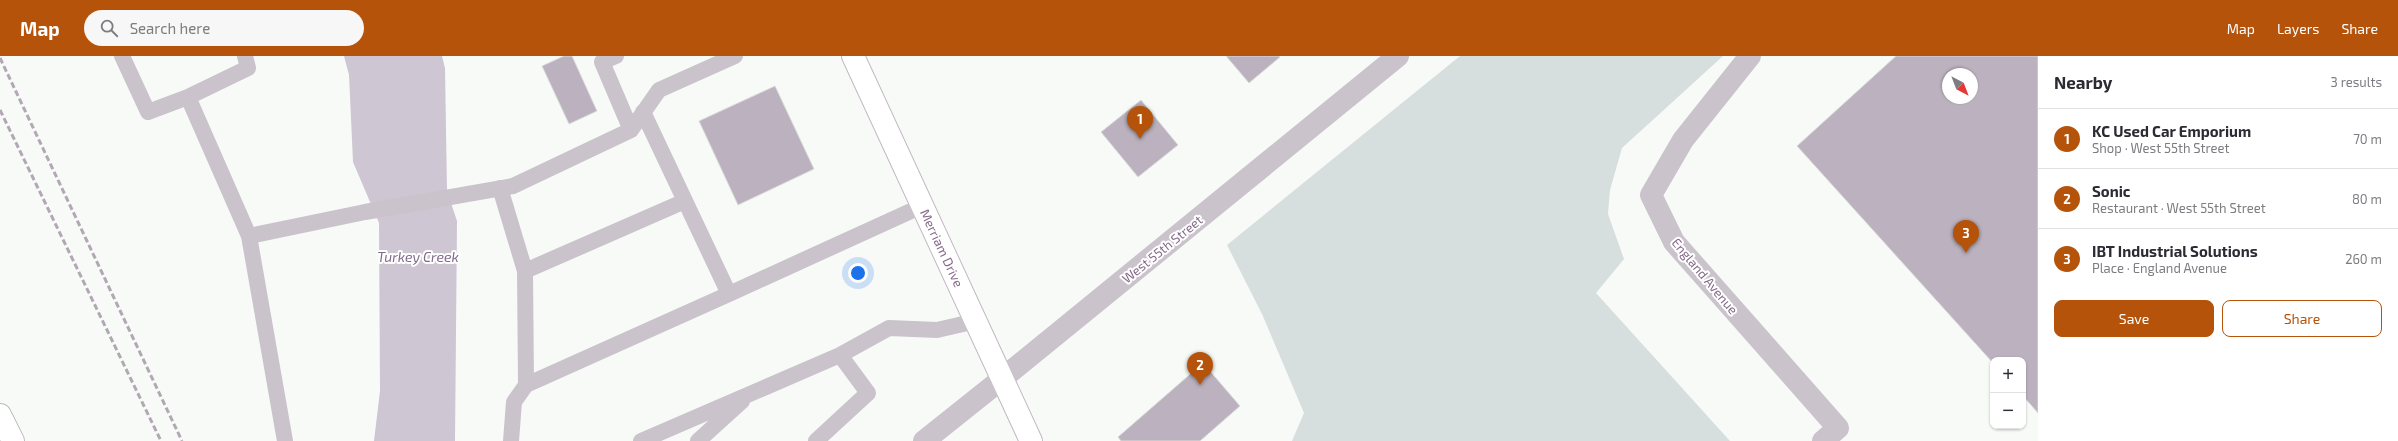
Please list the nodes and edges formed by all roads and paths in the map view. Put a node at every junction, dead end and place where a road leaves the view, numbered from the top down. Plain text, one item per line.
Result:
1 (122, 56) edge
2 (245, 56) edge
3 (616, 56) edge
4 (734, 56) edge
5 (853, 56) edge
6 (1398, 56) edge
7 (1750, 56) edge
8 (188, 97) junction
9 (643, 112) junction
10 (631, 130) junction
11 (500, 188) junction
12 (685, 201) junction
13 (922, 206) junction
14 (249, 236) junction
15 (525, 271) junction
16 (729, 294) junction
17 (976, 321) junction
18 (840, 355) junction
19 (1003, 378) junction
20 (526, 385) junction
21 (752, 392) junction
22 (0, 415) edge
23 (13, 441) edge
24 (285, 441) edge
25 (511, 441) edge
26 (641, 441) edge
27 (698, 441) edge
28 (816, 441) edge
29 (924, 441) edge
30 (1031, 441) edge
31 (1823, 441) edge

1 - 8 lane
2 - 8 lane
3 - 10 lane
4 - 9 lane
5 - 13 main road, Merriam Drive
6 - 19 street, West 55th Street
7 - 31 street, England Avenue
8 - 14 lane
9 - 10 lane
9 - 12 lane
10 - 11 lane
11 - 14 lane
11 - 15 lane
12 - 15 lane
12 - 16 lane
13 - 16 lane
13 - 17 main road, Merriam Drive
14 - 24 lane
15 - 20 lane
16 - 20 lane
17 - 18 lane
17 - 19 main road, Merriam Drive
18 - 21 lane
18 - 28 lane
19 - 29 street, West 55th Street
19 - 30 main road, Merriam Drive
20 - 25 lane
21 - 26 lane
21 - 27 lane
22 - 23 main road

